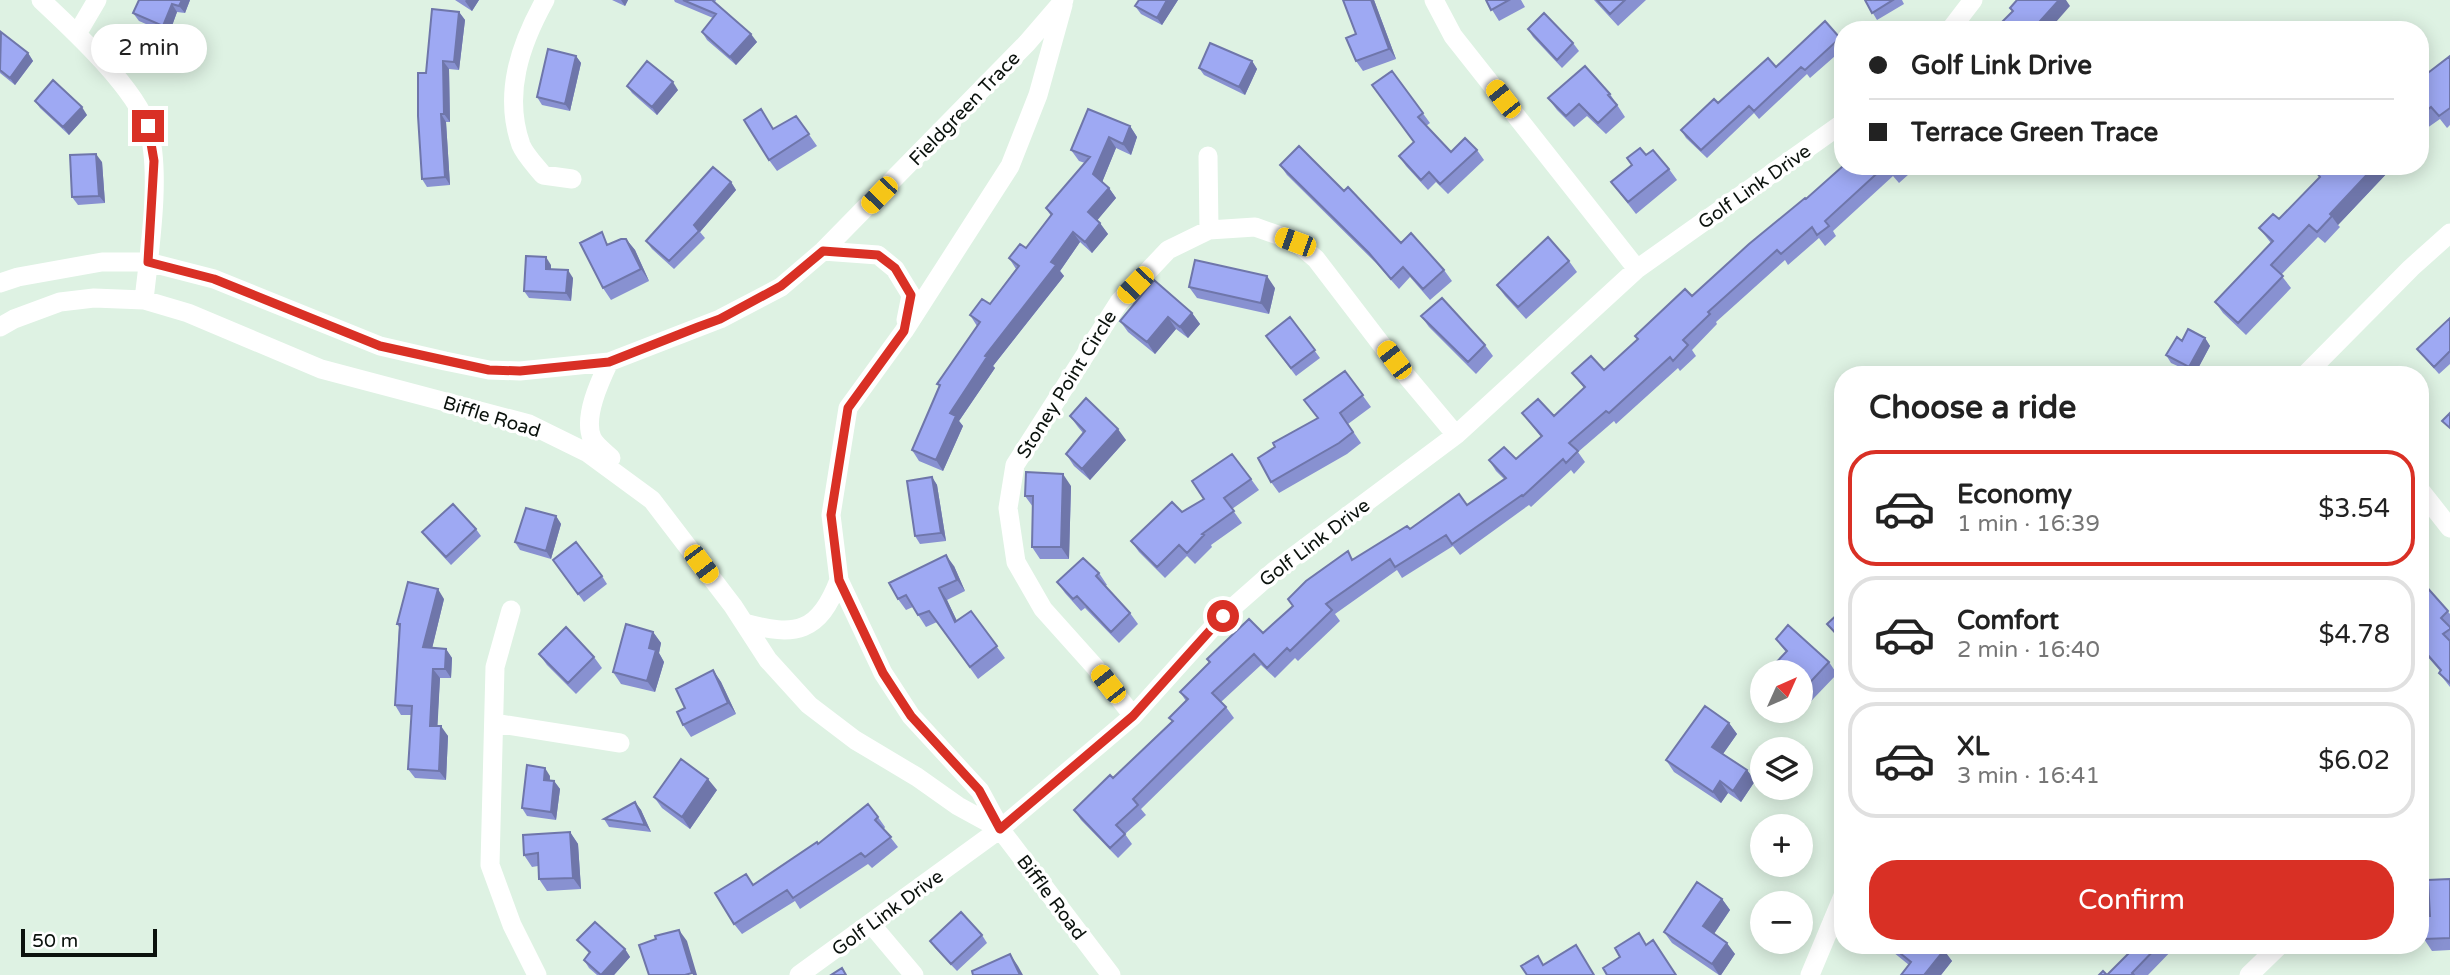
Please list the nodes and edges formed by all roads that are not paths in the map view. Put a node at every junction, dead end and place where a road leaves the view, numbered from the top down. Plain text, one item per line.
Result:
1 (41, 0) edge
2 (97, 0) edge
3 (545, 0) edge
4 (1064, 0) edge
5 (1434, 0) edge
6 (1973, 0) edge
7 (1957, 21) edge
8 (78, 34) junction
9 (1834, 129) edge
10 (1208, 156) dead end
11 (572, 179) dead end
12 (1209, 230) junction
13 (2450, 233) edge
14 (823, 251) junction
15 (148, 262) junction
16 (1637, 269) junction
17 (0, 284) edge
18 (144, 300) junction
19 (0, 327) edge
20 (904, 331) junction
21 (609, 362) junction
22 (2314, 366) edge
23 (1457, 435) junction
24 (652, 500) junction
25 (2429, 501) edge
26 (2450, 528) edge
27 (839, 580) junction
28 (511, 610) dead end
29 (744, 623) junction
30 (1133, 716) junction
31 (494, 723) junction
32 (620, 743) dead end
33 (1000, 829) junction
34 (1834, 918) edge
35 (871, 924) junction
36 (2271, 954) edge
37 (537, 975) edge
38 (799, 975) edge
39 (914, 975) edge
40 (1111, 975) edge
41 (1810, 975) edge
42 (2249, 975) edge

1 - 8 street
2 - 8 street
3 - 11 street
4 - 14 street, Fieldgreen Trace
4 - 20 street
5 - 16 street
6 - 7 street
8 - 15 street
9 - 16 street, Golf Link Drive
10 - 12 street
12 - 23 street, Stoney Point Circle
12 - 30 street, Stoney Point Circle
13 - 22 street
14 - 20 street
14 - 21 street, Fieldgreen Trace
15 - 17 street
15 - 18 street
15 - 21 street, Fieldgreen Trace
16 - 23 street, Golf Link Drive
18 - 19 street, Biffle Road
18 - 24 street, Biffle Road
20 - 27 street
21 - 24 street
23 - 30 street, Golf Link Drive
24 - 29 street, Biffle Road
25 - 26 street
27 - 29 street
27 - 33 street
28 - 31 street
29 - 33 street, Biffle Road
30 - 33 street, Golf Link Drive
31 - 32 street
31 - 37 street
33 - 35 street, Golf Link Drive
33 - 40 street, Biffle Road
34 - 41 street
35 - 38 street, Golf Link Drive
35 - 39 street
36 - 42 street

